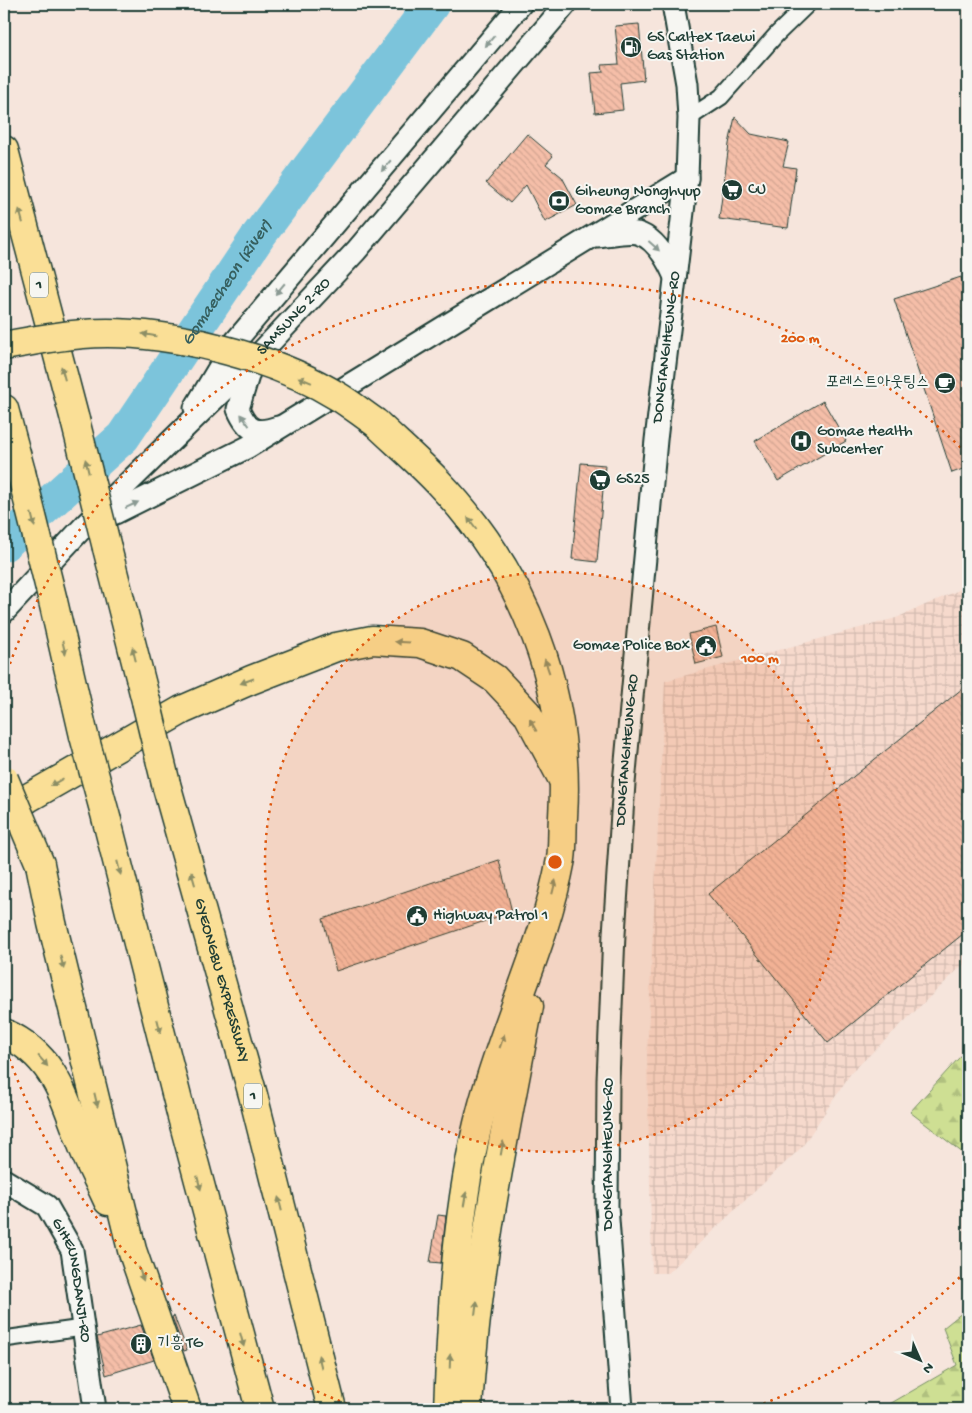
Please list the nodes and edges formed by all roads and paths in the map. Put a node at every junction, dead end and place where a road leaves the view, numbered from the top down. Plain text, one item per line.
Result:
1 (521, 4) edge
2 (566, 4) edge
3 (673, 4) edge
4 (808, 4) edge
5 (690, 118) junction
6 (4, 150) edge
7 (687, 178) junction
8 (592, 236) junction
9 (675, 277) junction
10 (4, 346) edge
11 (251, 363) junction
12 (4, 408) edge
13 (287, 424) junction
14 (178, 436) junction
15 (87, 523) junction
16 (4, 612) edge
17 (4, 779) edge
18 (565, 783) junction
19 (4, 815) edge
20 (35, 867) junction
21 (543, 928) junction
22 (4, 1033) edge
23 (4, 1180) edge
24 (132, 1250) junction
25 (82, 1328) junction
26 (4, 1339) edge
27 (178, 1382) junction
28 (95, 1409) edge
29 (170, 1409) edge
30 (186, 1409) edge
31 (260, 1409) edge
32 (332, 1409) edge
33 (448, 1409) edge
34 (468, 1409) edge
35 (622, 1409) edge

1 -> 14 main road
2 - 11 main road, SAMSUNG 2-RO
3 - 5 main road, DONGTANGIHEUNG-RO
4 - 5 street
5 - 7 main road, DONGTANGIHEUNG-RO
32 -> 6 highway, GYEONGBU EXPRESSWAY / 1, bridge
7 - 8 main road
7 - 9 main road, DONGTANGIHEUNG-RO
8 -> 9 main road
8 - 13 main road
9 - 35 main road, DONGTANGIHEUNG-RO
18 -> 10 highway, bridge
13 -> 11 main road
11 - 14 main road, SAMSUNG 2-RO
12 -> 31 highway, bridge
15 -> 13 main road
14 - 15 main road, SAMSUNG 2-RO
15 - 16 main road, SAMSUNG 2-RO
17 - 20 highway, bridge
18 -> 19 highway
21 -> 18 highway
19 - 20 highway
20 -> 24 highway
33 -> 21 highway
34 -> 21 highway
22 -> 24 highway
23 - 25 main road, GIHEUNGDANJI-RO
24 -> 27 highway
25 - 26 street
25 - 28 main road, GIHEUNGDANJI-RO
27 - 29 highway
27 - 30 highway

